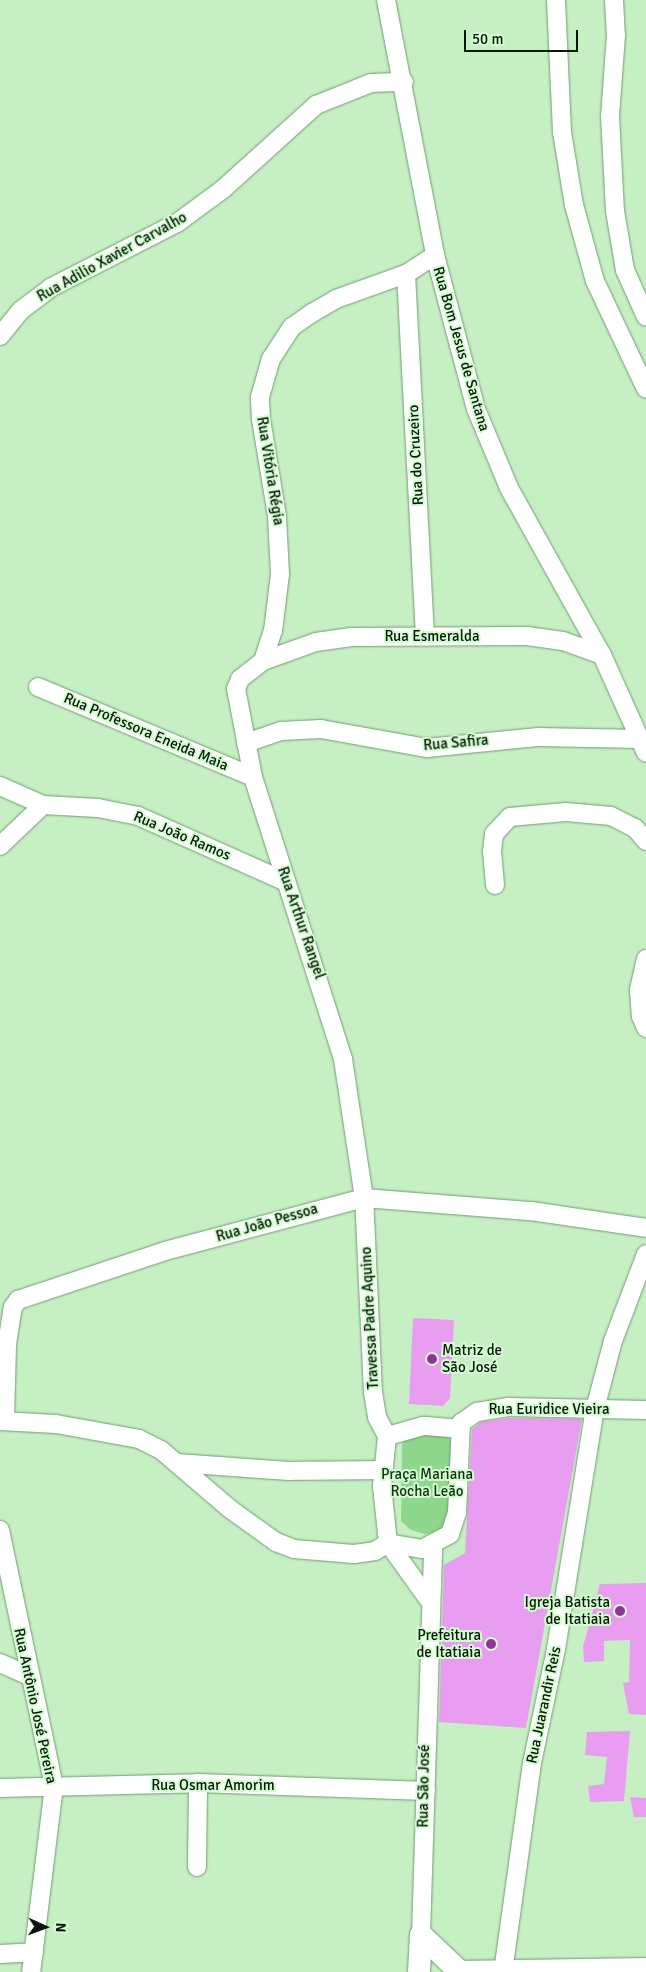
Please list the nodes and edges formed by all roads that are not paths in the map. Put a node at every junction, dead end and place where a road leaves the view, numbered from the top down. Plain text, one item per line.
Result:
1 (386, 0) edge
2 (556, 0) edge
3 (614, 0) edge
4 (404, 82) junction
5 (435, 255) junction
6 (406, 274) junction
7 (646, 317) edge
8 (0, 336) edge
9 (646, 389) edge
10 (425, 637) junction
11 (602, 656) junction
12 (264, 661) junction
13 (38, 687) dead end
14 (246, 743) junction
15 (643, 746) edge
16 (253, 777) junction
17 (0, 786) edge
18 (44, 805) junction
19 (646, 841) edge
20 (0, 846) edge
21 (286, 882) junction
22 (495, 885) dead end
23 (646, 959) edge
24 (646, 1028) edge
25 (364, 1198) junction
26 (646, 1228) edge
27 (646, 1254) edge
28 (596, 1410) junction
29 (646, 1410) edge
30 (2, 1421) edge
31 (460, 1429) junction
32 (387, 1436) junction
33 (177, 1463) junction
34 (382, 1470) junction
35 (0, 1530) edge
36 (388, 1544) junction
37 (433, 1546) junction
38 (429, 1600) junction
39 (0, 1663) edge
40 (29, 1676) junction
41 (198, 1783) junction
42 (54, 1786) junction
43 (0, 1788) edge
44 (426, 1791) junction
45 (197, 1867) dead end
46 (421, 1934) junction
47 (34, 1952) junction
48 (0, 1954) edge
49 (646, 1968) edge
50 (31, 1972) edge
51 (419, 1972) edge
52 (459, 1972) edge
53 (503, 1972) edge

1 - 4 street, Rua Bom Jesus de Santana
2 - 9 street
3 - 7 street
4 - 5 street, Rua Bom Jesus de Santana
4 - 8 street, Rua Adilio Xavier Carvalho
5 - 6 street, Rua Vitória Régia
5 - 11 street, Rua Bom Jesus de Santana
6 - 10 street, Rua do Cruzeiro
6 - 12 street, Rua Vitória Régia
10 - 11 street, Rua Esmeralda
10 - 12 street, Rua Esmeralda
11 - 15 street, Rua Bom Jesus de Santana
12 - 14 street, Rua Arthur Rangel
13 - 16 street, Rua Professora Eneida Maia
14 - 15 street, Rua Safira
14 - 16 street, Rua Arthur Rangel
16 - 21 street, Rua Arthur Rangel
17 - 18 street, Rua João Ramos
18 - 20 street
18 - 21 street, Rua João Ramos
19 - 22 street
21 - 25 street, Rua Arthur Rangel
23 - 24 street
25 - 26 street, Rua João Pessoa
25 - 30 street, Rua João Pessoa
25 - 32 street, Travessa Padre Aquino
27 - 28 street, Rua Juarandir Reis
28 - 29 street, Rua Euridice Vieira
28 - 31 street, Rua Euridice Vieira
28 - 53 street, Rua Juarandir Reis
30 - 33 street
31 - 32 street
31 - 37 street
32 - 34 street
33 - 34 street
33 - 36 street
34 - 36 street
35 - 40 street, Rua Antônio José Pereira
36 - 37 street
36 - 38 street
37 - 38 street, Rua São José
38 - 44 street, Rua São José
39 - 40 street
40 - 42 street, Rua Antônio José Pereira
41 - 42 street, Rua Osmar Amorim
41 - 44 street, Rua Osmar Amorim
41 - 45 street
42 - 43 street, Rua Osmar Amorim
42 - 47 street, Rua Antônio José Pereira
44 - 46 street, Rua São José
46 - 51 street, Rua São José
46 - 52 street
47 - 48 street
47 - 50 street, Rua Antônio José Pereira
49 - 53 street
52 - 53 street

